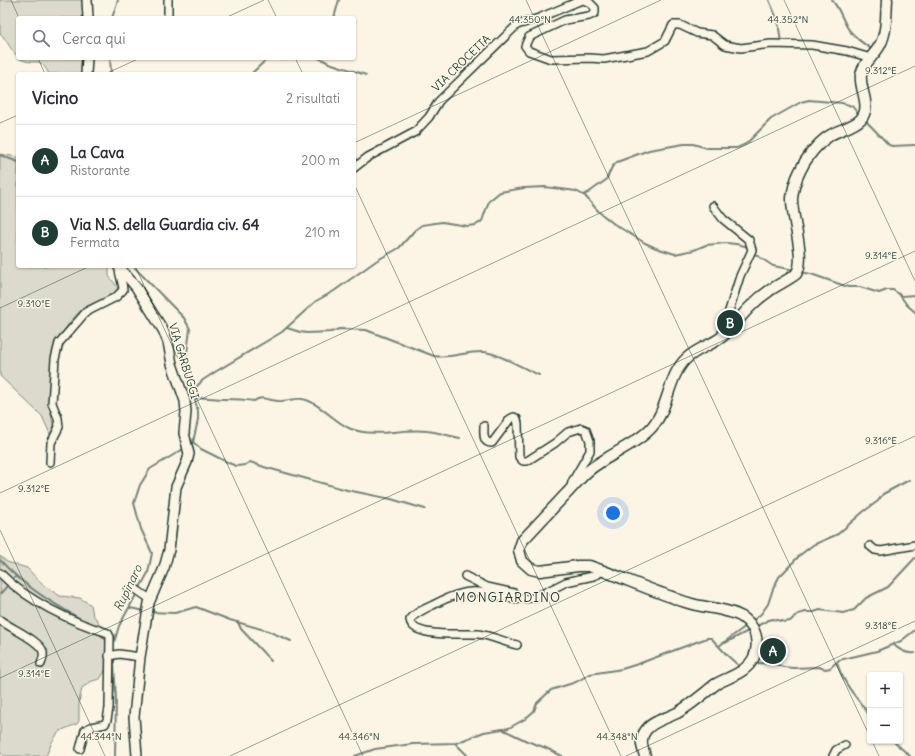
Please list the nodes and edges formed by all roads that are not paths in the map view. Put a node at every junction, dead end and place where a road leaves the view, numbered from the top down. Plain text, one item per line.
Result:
1 (87, 0) edge
2 (168, 0) edge
3 (887, 0) edge
4 (88, 16) edge
5 (168, 16) edge
6 (871, 58) junction
7 (87, 60) edge
8 (86, 72) edge
9 (356, 166) edge
10 (714, 206) dead end
11 (119, 268) edge
12 (120, 268) edge
13 (722, 336) junction
14 (484, 426) dead end
15 (50, 462) dead end
16 (570, 490) junction
17 (915, 545) edge
18 (870, 546) dead end
19 (601, 570) junction
20 (0, 573) edge
21 (464, 576) dead end
22 (131, 589) dead end
23 (540, 595) junction
24 (149, 598) junction
25 (0, 620) edge
26 (517, 645) dead end
27 (109, 656) junction
28 (140, 657) junction
29 (41, 664) dead end
30 (845, 745) dead end
31 (80, 749) dead end
32 (137, 756) edge
33 (645, 756) edge
34 (832, 756) edge

1 - 4 street
2 - 5 street
3 - 6 main road
6 - 9 street, VIA CROCETTA
6 - 13 main road
7 - 8 street
10 - 13 street
11 - 15 street
12 - 24 street, VIA GARBUGGI
13 - 16 main road
14 - 16 street
16 - 19 main road
17 - 18 street
19 - 23 street
19 - 33 main road
20 - 27 street
21 - 23 street
22 - 24 street
23 - 26 street
24 - 28 street, VIA GARBUGGI
25 - 29 street
27 - 28 street
27 - 31 street
28 - 32 street, VIA GARBUGGI
30 - 34 street

